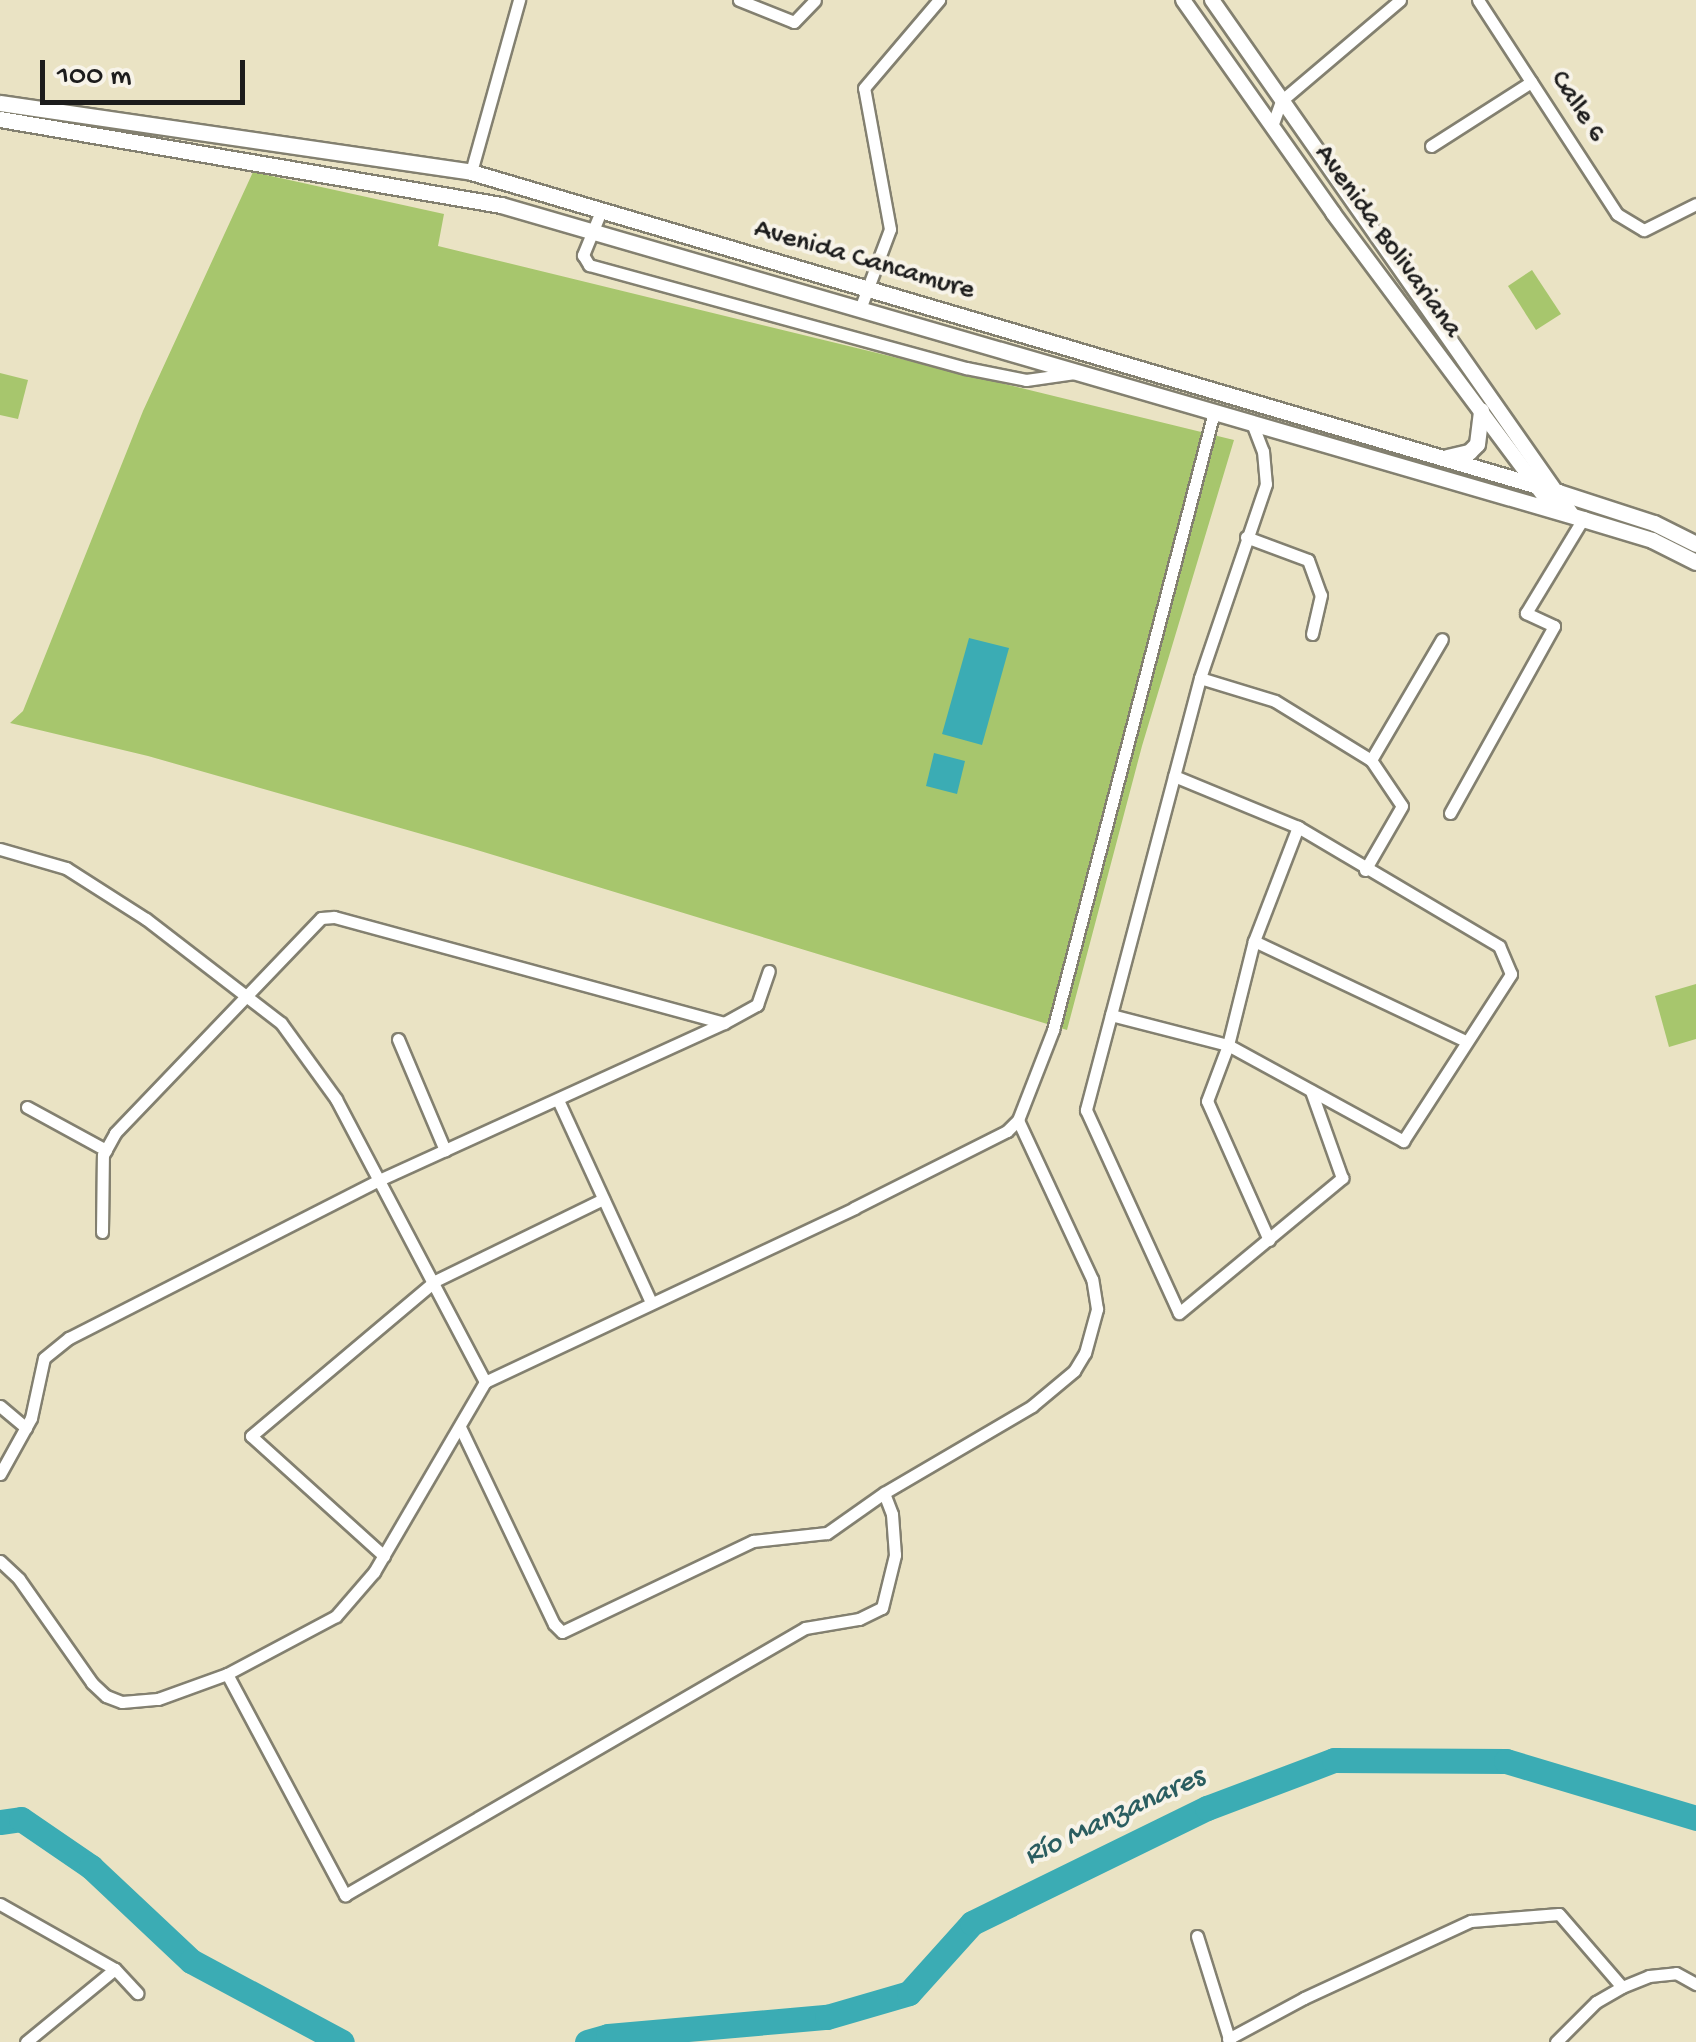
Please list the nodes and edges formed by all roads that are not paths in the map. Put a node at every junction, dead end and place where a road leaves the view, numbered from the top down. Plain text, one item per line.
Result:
1 (516, 0) edge
2 (739, 0) edge
3 (814, 0) edge
4 (940, 0) edge
5 (1183, 0) edge
6 (1212, 0) edge
7 (1400, 0) edge
8 (1478, 0) edge
9 (1531, 82) junction
10 (1254, 102) junction
11 (1281, 102) junction
12 (0, 103) edge
13 (0, 119) edge
14 (1272, 126) junction
15 (1431, 146) dead end
16 (371, 158) junction
17 (471, 172) junction
18 (366, 179) junction
19 (1696, 204) edge
20 (601, 212) junction
21 (593, 232) junction
22 (869, 288) junction
23 (860, 310) junction
24 (1132, 366) junction
25 (1078, 372) junction
26 (1124, 386) junction
27 (1480, 410) junction
28 (1214, 412) junction
29 (1252, 423) junction
30 (1443, 457) junction
31 (1536, 485) junction
32 (1558, 492) junction
33 (1554, 510) junction
34 (1578, 517) junction
35 (1654, 523) junction
36 (1696, 531) edge
37 (1246, 537) junction
38 (1696, 544) edge
39 (1696, 562) edge
40 (1312, 634) dead end
41 (1442, 638) dead end
42 (1200, 678) junction
43 (1371, 760) junction
44 (1174, 776) junction
45 (1450, 813) dead end
46 (1298, 827) junction
47 (0, 850) edge
48 (1365, 870) junction
49 (1254, 941) junction
50 (769, 972) dead end
51 (244, 995) junction
52 (1111, 1016) junction
53 (724, 1023) junction
54 (398, 1039) dead end
55 (1466, 1041) junction
56 (1228, 1045) junction
57 (1312, 1091) junction
58 (558, 1100) junction
59 (27, 1107) dead end
60 (1018, 1120) junction
61 (106, 1150) junction
62 (446, 1150) junction
63 (377, 1181) junction
64 (603, 1199) junction
65 (102, 1232) dead end
66 (1269, 1240) junction
67 (435, 1281) junction
68 (651, 1302) junction
69 (486, 1382) junction
70 (0, 1406) edge
71 (460, 1427) junction
72 (26, 1428) junction
73 (0, 1474) edge
74 (884, 1493) junction
75 (384, 1556) junction
76 (0, 1561) edge
77 (227, 1674) junction
78 (0, 1904) edge
79 (1197, 1936) dead end
80 (115, 1968) junction
81 (1696, 1984) edge
82 (1622, 1987) junction
83 (137, 1993) dead end
84 (1229, 2040) edge
85 (26, 2042) edge
86 (1558, 2042) edge

1 - 17 street
2 - 3 street
4 - 22 street
5 - 10 street, Avenida Bolivariana
6 - 11 street, Avenida Bolivariana
7 - 11 street
8 - 9 street, Calle 6
9 - 15 street
9 - 19 street, Calle 6
10 - 11 street
10 - 14 street, Avenida Bolivariana
11 - 14 street
11 - 32 street, Avenida Bolivariana
12 - 16 main road, Avenida Cancamure
13 - 18 main road, Avenida Cancamure
14 - 27 street, Avenida Bolivariana
16 - 17 main road, Avenida Cancamure
16 - 18 street
17 - 20 main road, Avenida Cancamure
18 - 21 main road, Avenida Cancamure
20 - 21 street
20 - 22 main road, Avenida Cancamure
21 - 23 main road, Avenida Cancamure
21 - 25 street
22 - 23 street
22 - 24 main road, Avenida Cancamure
23 - 25 main road, Avenida Cancamure
24 - 26 street
24 - 30 main road, Avenida Cancamure
25 - 26 main road, Avenida Cancamure
26 - 28 main road, Avenida Cancamure
27 - 30 main road
27 - 31 street, Avenida Bolivariana
28 - 29 main road, Avenida Cancamure
28 - 60 street
29 - 33 main road, Avenida Cancamure
29 - 37 street
30 - 31 main road, Avenida Cancamure
31 - 32 main road, Avenida Cancamure
31 - 33 street, Avenida Bolivariana
32 - 34 street, Avenida Bolivariana
32 - 35 main road, Avenida Cancamure
33 - 34 main road, Avenida Cancamure
34 - 39 main road, Avenida Cancamure
34 - 45 street
35 - 36 main road
35 - 38 main road, Avenida Cancamure
37 - 40 street
37 - 42 street
41 - 43 street
42 - 43 street
42 - 44 street
43 - 48 street
44 - 46 street
44 - 52 street
46 - 48 street
46 - 49 street
47 - 51 street
48 - 55 street
49 - 55 street
49 - 56 street
50 - 53 street
51 - 53 street
51 - 61 street
51 - 63 street
52 - 56 street
52 - 66 street
53 - 58 street
54 - 62 street
55 - 57 street
56 - 57 street
56 - 66 street
57 - 66 street
58 - 62 street
58 - 64 street
59 - 61 street
60 - 68 street
60 - 74 street
61 - 65 street
62 - 63 street
63 - 67 street
63 - 72 street
64 - 67 street
64 - 68 street
67 - 69 street
67 - 75 street
68 - 69 street
69 - 71 street
70 - 72 street
71 - 74 street
71 - 75 street
72 - 73 street
74 - 77 street
75 - 77 street
76 - 77 street
78 - 80 street
79 - 84 street
80 - 83 street
80 - 85 street
81 - 82 street
82 - 84 street
82 - 86 street

